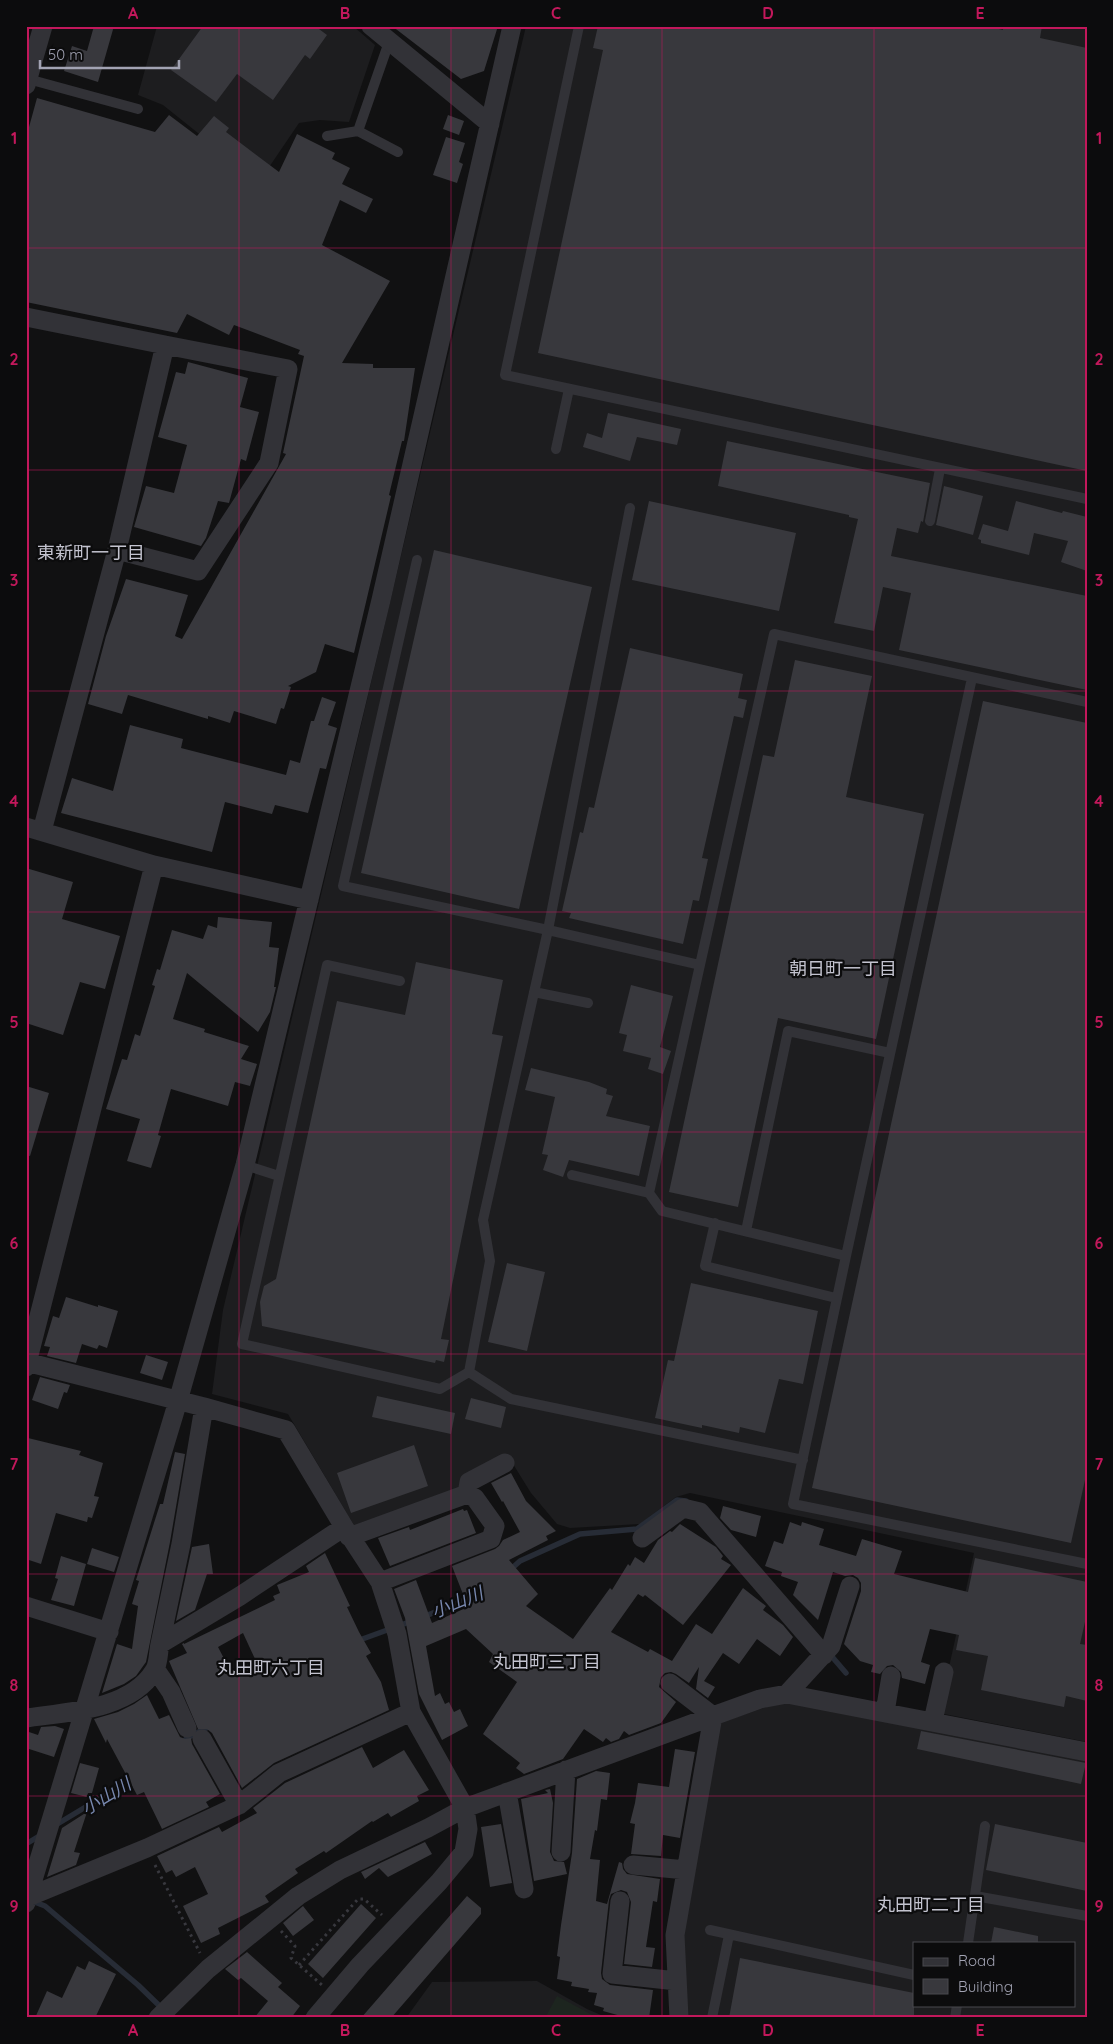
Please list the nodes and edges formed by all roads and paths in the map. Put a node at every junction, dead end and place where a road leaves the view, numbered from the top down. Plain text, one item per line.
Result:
1 (43, 26) edge
2 (370, 26) edge
3 (512, 26) edge
4 (579, 26) edge
5 (389, 42) junction
6 (27, 81) edge
7 (138, 109) dead end
8 (490, 124) junction
9 (358, 131) junction
10 (327, 136) dead end
11 (398, 152) dead end
12 (26, 317) edge
13 (165, 345) junction
14 (569, 389) junction
15 (556, 449) dead end
16 (940, 469) junction
17 (1087, 499) edge
18 (630, 508) dead end
19 (930, 521) dead end
20 (117, 550) junction
21 (417, 560) dead end
22 (972, 678) junction
23 (1087, 702) edge
24 (34, 829) edge
25 (154, 865) junction
26 (309, 900) junction
27 (548, 930) junction
28 (700, 965) junction
29 (400, 981) dead end
30 (534, 992) junction
31 (588, 1003) dead end
32 (890, 1053) junction
33 (245, 1165) junction
34 (572, 1175) dead end
35 (279, 1176) junction
36 (650, 1193) junction
37 (716, 1223) junction
38 (746, 1230) junction
39 (846, 1256) junction
40 (836, 1298) junction
41 (27, 1364) edge
42 (469, 1372) junction
43 (178, 1401) junction
44 (204, 1407) junction
45 (802, 1460) junction
46 (505, 1463) dead end
47 (467, 1494) junction
48 (346, 1532) junction
49 (642, 1538) dead end
50 (1087, 1564) edge
51 (380, 1582) junction
52 (850, 1586) dead end
53 (26, 1606) edge
54 (803, 1612) dead end
55 (109, 1632) junction
56 (160, 1644) junction
57 (828, 1651) junction
58 (156, 1670) junction
59 (944, 1672) dead end
60 (891, 1676) dead end
61 (670, 1683) dead end
62 (787, 1694) junction
63 (84, 1709) junction
64 (412, 1712) junction
65 (885, 1712) junction
66 (713, 1716) junction
67 (26, 1718) edge
68 (933, 1721) junction
69 (1087, 1752) edge
70 (566, 1770) junction
71 (507, 1792) junction
72 (239, 1805) junction
73 (464, 1808) junction
74 (985, 1826) dead end
75 (147, 1848) junction
76 (561, 1852) dead end
77 (633, 1865) dead end
78 (686, 1870) junction
79 (524, 1889) dead end
80 (975, 1896) junction
81 (27, 1900) edge
82 (620, 1901) dead end
83 (1087, 1916) edge
84 (268, 1918) junction
85 (396, 1927) junction
86 (710, 1930) dead end
87 (729, 1935) junction
88 (968, 1942) edge
89 (299, 1965) junction
90 (208, 1969) junction
91 (913, 1975) edge
92 (677, 1981) junction
93 (334, 1995) junction
94 (165, 2012) edge
95 (315, 2018) edge
96 (679, 2018) edge
97 (712, 2018) edge

1 - 6 street
2 - 5 street
3 - 8 street
4 - 14 lane
5 - 8 street
5 - 9 lane
6 - 7 lane
8 - 26 street
9 - 10 lane
9 - 11 lane
12 - 13 street
13 - 20 street
13 - 20 street
14 - 15 lane
14 - 16 lane
16 - 17 lane
16 - 19 lane
18 - 27 lane
20 - 24 street
21 - 27 lane
22 - 23 lane
22 - 28 lane
22 - 32 lane
24 - 25 street
25 - 26 street
25 - 41 street
26 - 33 street
27 - 28 lane
27 - 30 lane
28 - 36 lane
29 - 35 lane
30 - 31 lane
30 - 42 lane
32 - 38 lane
32 - 39 lane
33 - 35 lane
33 - 43 street
34 - 36 lane
35 - 42 lane
36 - 37 lane
37 - 38 lane
37 - 40 lane
38 - 39 lane
39 - 40 lane
40 - 45 lane
41 - 43 street
42 - 45 lane
43 - 44 street
43 - 55 street
44 - 48 street
44 - 56 street
45 - 50 lane
46 - 47 street
47 - 48 street
47 - 51 street
48 - 51 street
48 - 56 street
49 - 57 street
51 - 64 street
52 - 57 street
53 - 55 street
54 - 57 street
55 - 63 street
56 - 58 street
57 - 62 street
58 - 63 street
58 - 72 street
59 - 68 street
60 - 65 street
61 - 66 street
62 - 65 street
62 - 66 street
63 - 67 street
63 - 81 street
64 - 72 street
64 - 73 street
65 - 68 street
66 - 70 street
66 - 78 street
68 - 69 street
70 - 71 street
70 - 76 street
71 - 73 street
71 - 79 street
72 - 75 street
73 - 84 street
73 - 85 street
74 - 80 lane
75 - 81 street
75 - 90 path
77 - 78 street
78 - 92 street
80 - 83 lane
80 - 88 lane
82 - 92 street
84 - 89 path
84 - 90 street
85 - 89 path
85 - 93 street
86 - 87 lane
87 - 91 lane
87 - 97 lane
89 - 93 path
90 - 94 street
92 - 96 street
93 - 95 street

